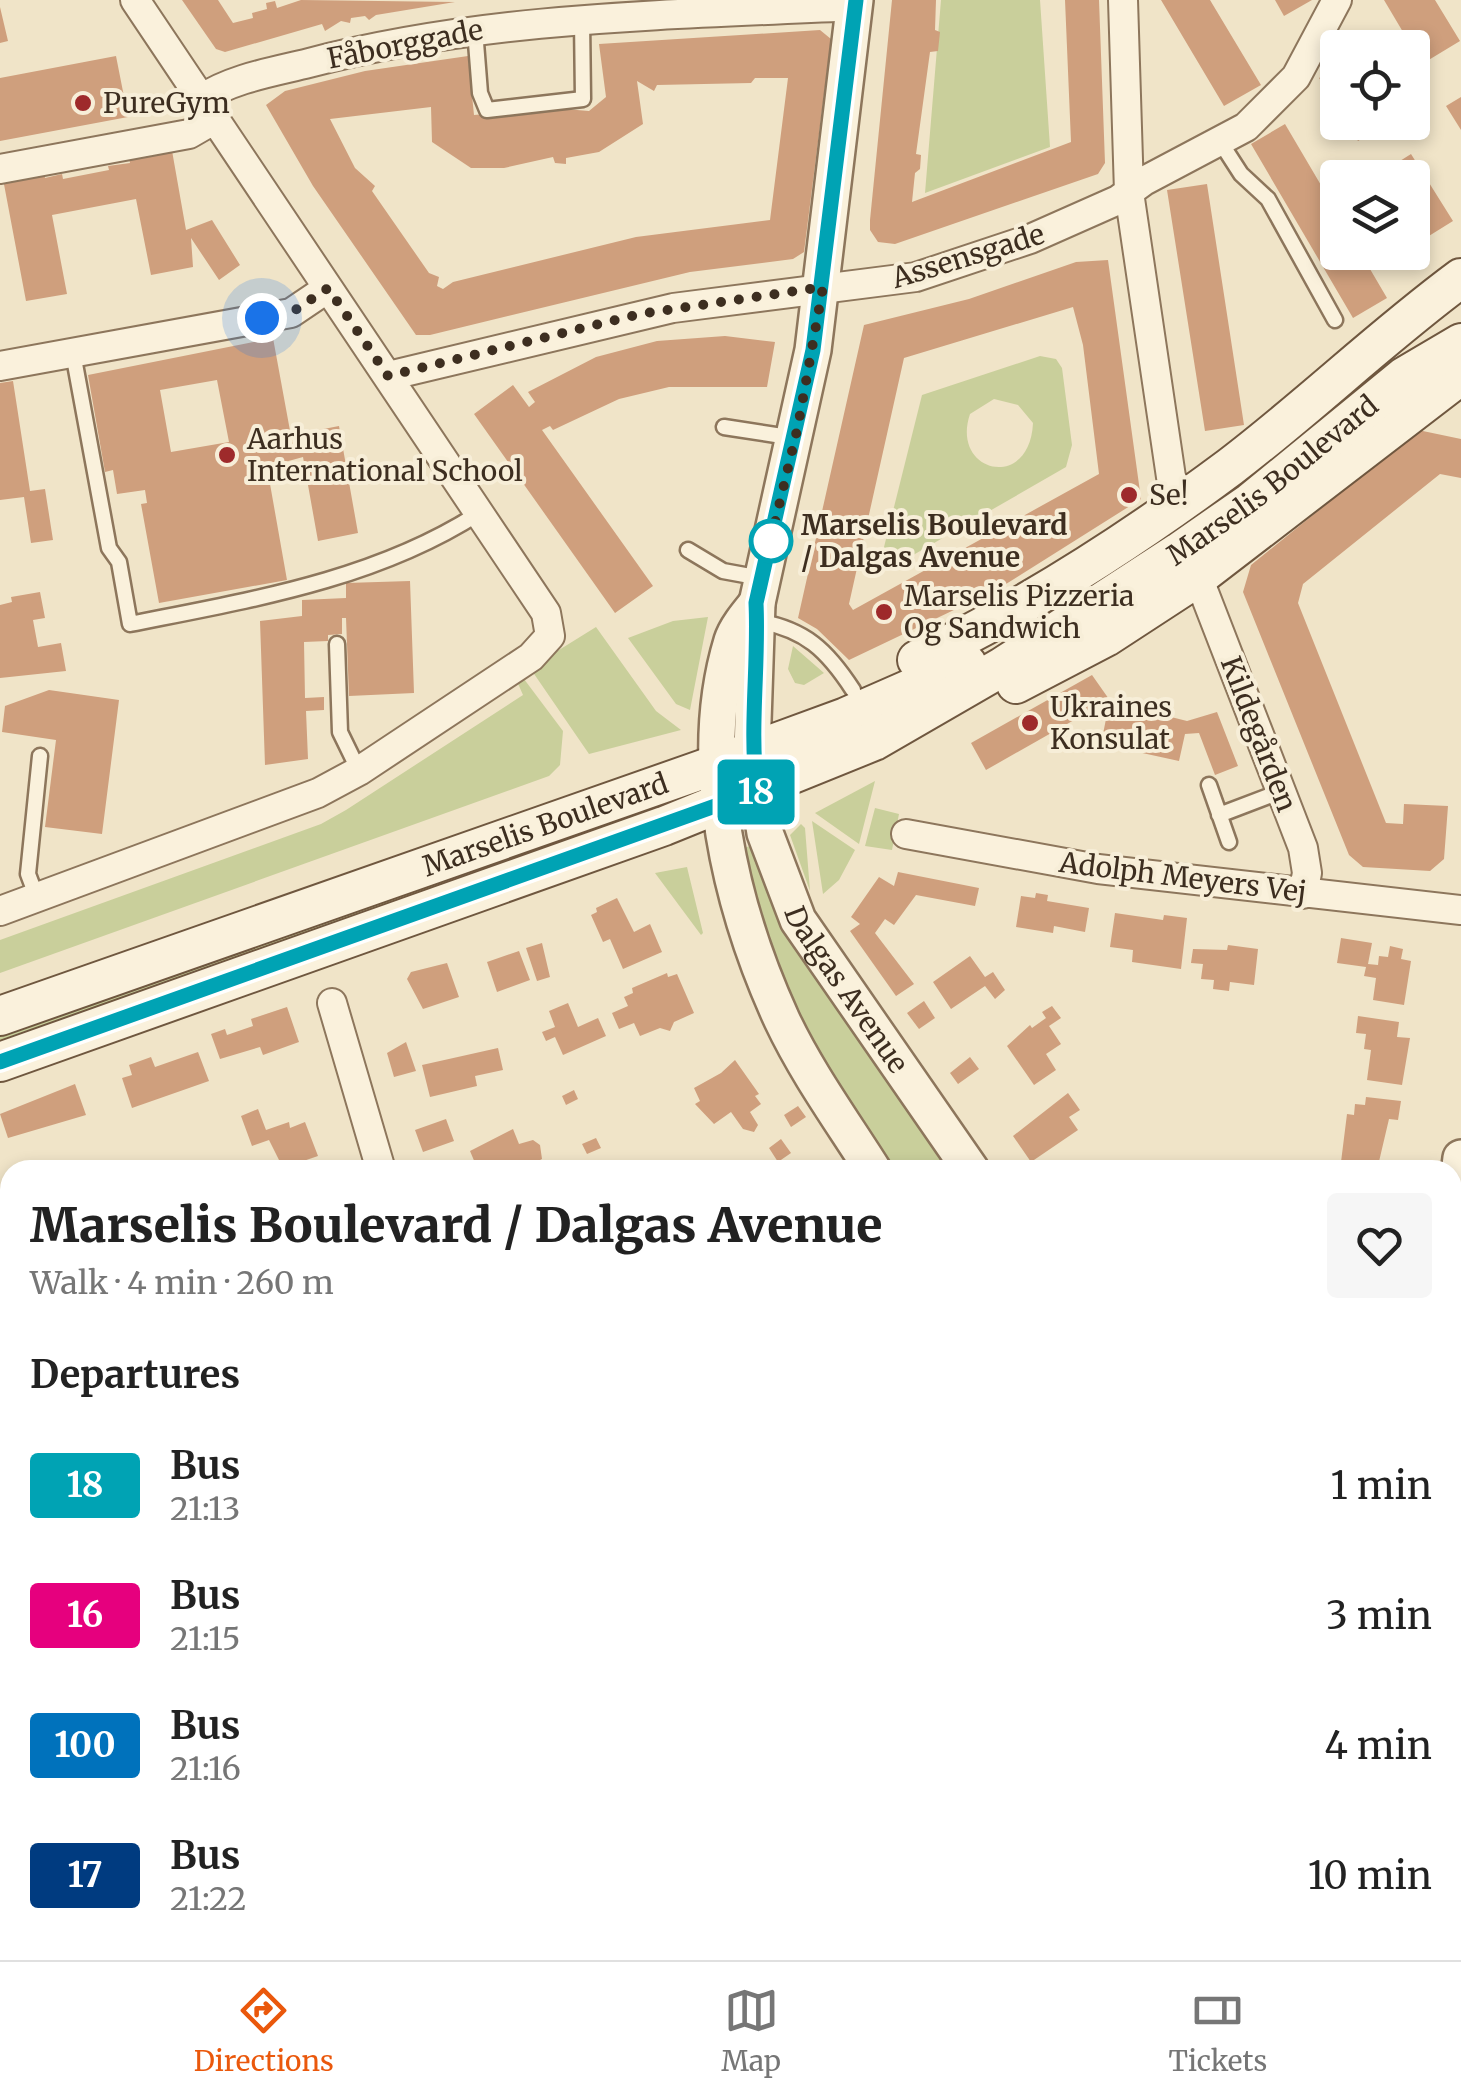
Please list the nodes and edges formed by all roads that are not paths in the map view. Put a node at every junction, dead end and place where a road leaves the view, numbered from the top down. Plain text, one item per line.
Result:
1 (136, 0) edge
2 (1123, 0) edge
3 (1338, 0) edge
4 (855, 3) edge
5 (528, 12) edge
6 (582, 19) junction
7 (475, 30) junction
8 (208, 109) junction
9 (1221, 143) junction
10 (0, 169) edge
11 (1129, 192) junction
12 (1461, 278) edge
13 (823, 287) junction
14 (328, 288) junction
15 (1461, 312) edge
16 (1336, 320) dead end
17 (1461, 343) edge
18 (72, 353) junction
19 (0, 366) edge
20 (1461, 375) edge
21 (388, 376) junction
22 (1405, 376) junction
23 (724, 427) dead end
24 (796, 439) junction
25 (1182, 500) junction
26 (479, 513) junction
27 (688, 550) dead end
28 (1198, 577) junction
29 (759, 601) junction
30 (1084, 614) junction
31 (337, 644) dead end
32 (852, 690) junction
33 (874, 741) junction
34 (724, 754) junction
35 (40, 756) dead end
36 (360, 771) junction
37 (1209, 786) dead end
38 (1282, 791) junction
39 (740, 798) junction
40 (1219, 814) junction
41 (906, 834) dead end
42 (1229, 842) dead end
43 (1303, 894) junction
44 (37, 898) junction
45 (1461, 910) edge
46 (0, 911) edge
47 (332, 1003) dead end
48 (0, 1016) edge
49 (0, 1062) edge
50 (379, 1160) edge
51 (867, 1160) edge
52 (965, 1160) edge

1 - 8 street
2 - 11 street
3 - 9 street, Assensgade
4 - 6 street, Fåborggade
4 - 13 street
5 - 6 street, Fåborggade
5 - 7 street, Fåborggade
6 - 7 lane
7 - 8 street, Fåborggade
8 - 10 street
8 - 14 street
9 - 11 street, Assensgade
9 - 16 lane
11 - 13 street, Assensgade
11 - 25 street
12 - 25 main road
13 - 21 street, Assensgade
13 - 24 street
14 - 18 street
14 - 21 street
15 - 22 main road, Marselis Boulevard
17 - 22 main road, Marselis Boulevard
18 - 19 street
18 - 26 lane
20 - 28 main road
21 - 26 street
22 - 30 main road, Marselis Boulevard
23 - 24 lane
24 - 29 street
25 - 32 main road
26 - 36 street
27 - 29 lane
28 - 33 main road
28 - 38 street, Kildegården
29 - 32 lane
29 - 34 street
30 - 33 main road, Marselis Boulevard
30 - 34 main road, Marselis Boulevard
31 - 36 lane
32 - 34 main road
33 - 39 main road, Marselis Boulevard
34 - 39 street
34 - 48 main road, Marselis Boulevard
35 - 44 lane
36 - 44 street
37 - 40 lane
38 - 40 lane
38 - 43 street, Kildegården
39 - 49 main road, Marselis Boulevard
39 - 51 street, Dalgas Avenue
39 - 52 street, Dalgas Avenue
40 - 42 lane
41 - 43 street, Adolph Meyers Vej
43 - 45 street, Adolph Meyers Vej
44 - 46 street
47 - 50 street

